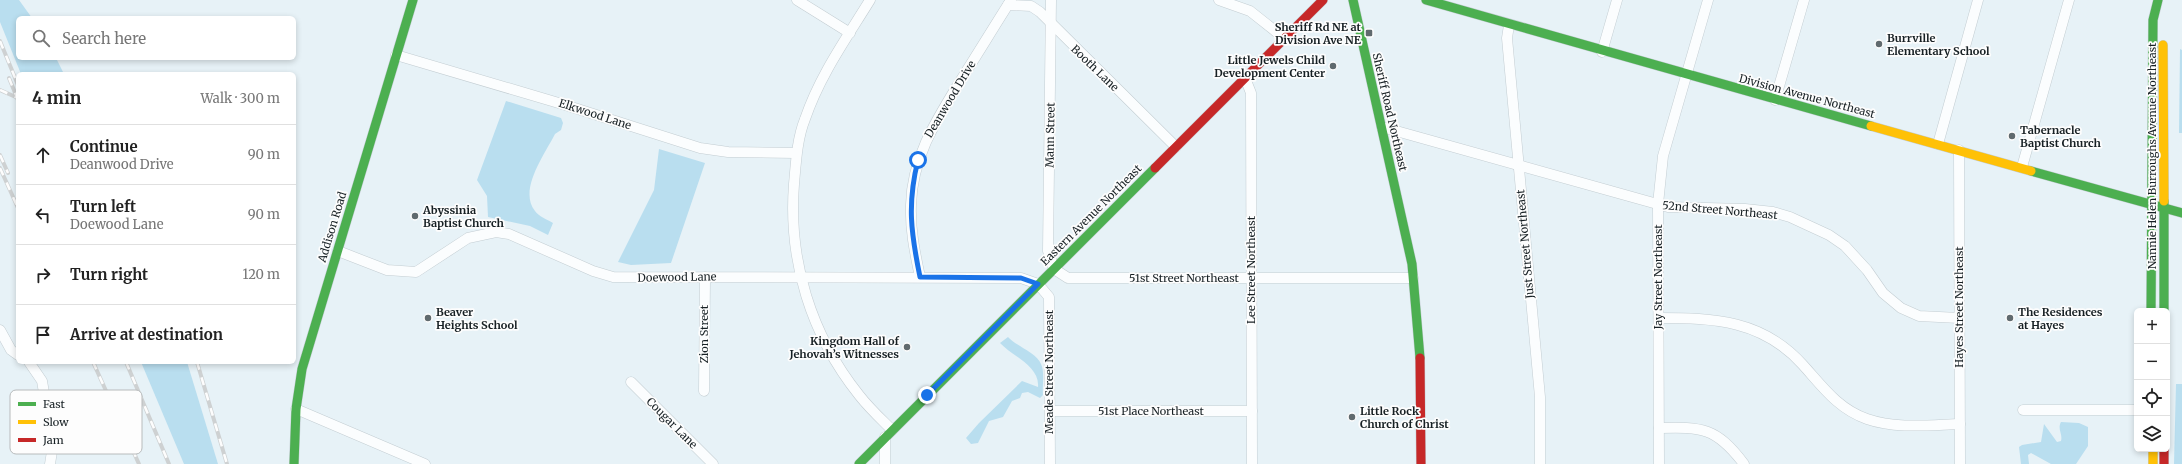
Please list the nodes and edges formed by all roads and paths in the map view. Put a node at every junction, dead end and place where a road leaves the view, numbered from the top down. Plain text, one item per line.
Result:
1 (413, 0) edge
2 (798, 0) edge
3 (870, 0) edge
4 (1051, 0) edge
5 (1219, 0) edge
6 (1323, 0) edge
7 (1353, 0) edge
8 (1426, 0) edge
9 (1617, 0) edge
10 (1708, 0) edge
11 (1804, 0) edge
12 (1978, 0) edge
13 (2069, 0) edge
14 (2158, 1) edge
15 (1010, 2) edge
16 (2163, 22) dead end
17 (1509, 25) junction
18 (1051, 26) junction
19 (850, 33) junction
20 (1284, 38) junction
21 (2163, 38) dead end
22 (1602, 52) junction
23 (396, 55) junction
24 (1685, 76) junction
25 (1245, 78) junction
26 (1775, 100) junction
27 (1382, 127) junction
28 (1938, 144) junction
29 (1176, 147) junction
30 (1959, 150) junction
31 (796, 153) junction
32 (1518, 165) junction
33 (2022, 167) junction
34 (1658, 204) junction
35 (2152, 204) junction
36 (2164, 208) junction
37 (2182, 213) edge
38 (338, 251) junction
39 (1054, 269) junction
40 (2152, 276) junction
41 (704, 277) junction
42 (800, 277) junction
43 (920, 277) junction
44 (1251, 278) junction
45 (1413, 278) junction
46 (1038, 284) junction
47 (2152, 308) edge
48 (2156, 308) edge
49 (2164, 308) edge
50 (1659, 318) junction
51 (1959, 318) junction
52 (0, 330) edge
53 (16, 353) edge
54 (30, 364) edge
55 (631, 382) dead end
56 (44, 390) edge
57 (704, 392) dead end
58 (296, 409) junction
59 (2023, 410) dead end
60 (2134, 410) edge
61 (1050, 411) junction
62 (1252, 411) junction
63 (1960, 424) junction
64 (1658, 428) junction
65 (888, 434) junction
66 (2153, 452) edge
67 (2164, 452) edge
68 (52, 454) edge
69 (50, 464) edge
70 (294, 464) edge
71 (425, 464) edge
72 (714, 464) edge
73 (859, 464) edge
74 (885, 464) edge
75 (1050, 464) edge
76 (1252, 464) edge
77 (1421, 464) edge
78 (1540, 464) edge
79 (1659, 464) edge
80 (1744, 464) edge
81 (1960, 464) edge
82 (2153, 464) edge
83 (2164, 464) edge

1 - 23 main road, Addison Road
2 - 19 street
3 - 19 street
4 - 18 street, Mann Street
5 - 20 street
6 - 20 main road, Eastern Avenue Northeast
7 - 27 main road, Sheriff Road Northeast
8 - 17 main road, Division Avenue Northeast
9 - 22 street
10 - 24 street, Jay Street Northeast
11 - 26 street
12 - 28 street
13 - 33 street
14 - 16 main road, Nannie Helen Burroughs Avenue Northeast
14 - 35 main road, Nannie Helen Burroughs Avenue Northeast
15 - 18 street, Booth Lane
15 - 43 street, Deanwood Drive
17 - 22 main road, Division Avenue Northeast
17 - 32 street, Just Street Northeast
18 - 29 street, Booth Lane
18 - 39 street, Mann Street
19 - 31 street
20 - 25 main road, Eastern Avenue Northeast
21 - 36 main road, Nannie Helen Burroughs Avenue Northeast
22 - 24 main road, Division Avenue Northeast
23 - 31 street, Elkwood Lane
23 - 38 main road, Addison Road
24 - 26 main road, Division Avenue Northeast
24 - 34 street, Jay Street Northeast
25 - 29 main road, Eastern Avenue Northeast
25 - 44 street, Lee Street Northeast
26 - 28 main road, Division Avenue Northeast
27 - 32 street, 52nd Street Northeast
27 - 45 main road, Sheriff Road Northeast
28 - 30 main road, Division Avenue Northeast
29 - 39 main road, Eastern Avenue Northeast
30 - 33 main road, Division Avenue Northeast
30 - 51 street, Hayes Street Northeast
31 - 42 street
32 - 34 street, 52nd Street Northeast
32 - 78 street, Just Street Northeast
33 - 35 main road, Division Avenue Northeast
34 - 50 street, Jay Street Northeast
34 - 51 street, 52nd Street Northeast
35 - 36 main road, Division Avenue Northeast
35 - 40 main road, Nannie Helen Burroughs Avenue Northeast
36 - 37 main road, Division Avenue Northeast
36 - 49 main road, Nannie Helen Burroughs Avenue Northeast
38 - 41 street, Doewood Lane
38 - 58 main road, Addison Road
39 - 44 street, 51st Street Northeast
39 - 46 main road, Eastern Avenue Northeast
40 - 47 main road, Nannie Helen Burroughs Avenue Northeast
40 - 48 main road
41 - 42 street, Doewood Lane
41 - 57 street, Zion Street
42 - 43 street, Doewood Lane
42 - 65 street
43 - 46 street, Doewood Lane
44 - 45 street, 51st Street Northeast
44 - 62 street, Lee Street Northeast
45 - 77 main road, Sheriff Road Northeast
46 - 61 street, Meade Street Northeast
46 - 65 main road, Eastern Avenue Northeast
50 - 63 street
50 - 64 street, Jay Street Northeast
51 - 63 street, Hayes Street Northeast
52 - 53 street
54 - 56 street
55 - 72 street, Cougar Lane
58 - 70 main road, Addison Road
58 - 71 street
59 - 60 street
61 - 62 street, 51st Place Northeast
61 - 75 street, Meade Street Northeast
62 - 76 street, Lee Street Northeast
63 - 81 street, Hayes Street Northeast
64 - 79 street, Jay Street Northeast
64 - 80 street
65 - 73 main road, Eastern Avenue Northeast
65 - 74 street
66 - 82 main road
67 - 83 main road
68 - 69 street

